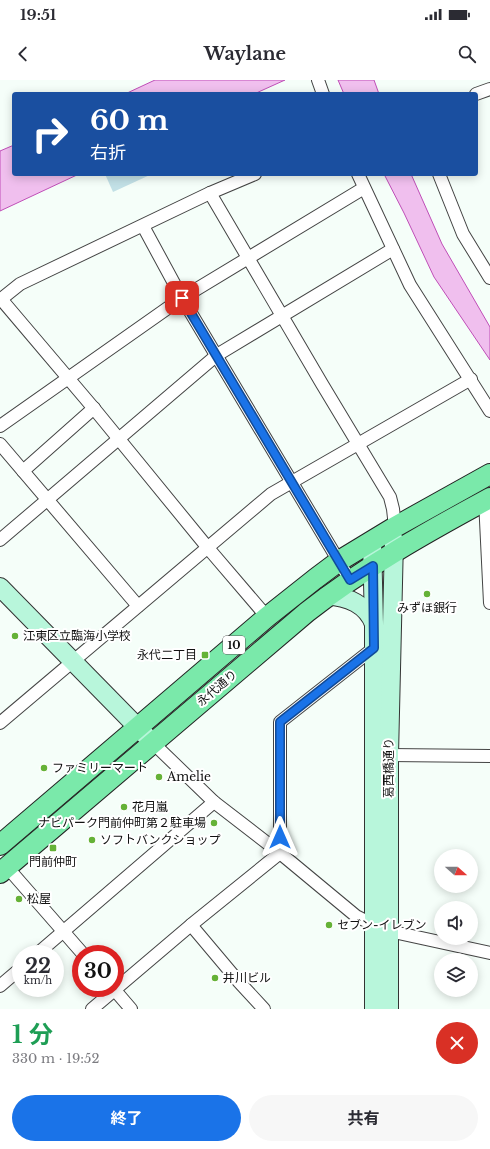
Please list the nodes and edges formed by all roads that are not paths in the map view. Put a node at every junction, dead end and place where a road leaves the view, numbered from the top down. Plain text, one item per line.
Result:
1 (490, 90) edge
2 (478, 93) edge
3 (250, 176) edge
4 (359, 176) edge
5 (440, 176) edge
6 (364, 188) junction
7 (210, 192) junction
8 (143, 226) junction
9 (393, 249) junction
10 (248, 258) junction
11 (490, 278) edge
12 (182, 298) junction
13 (0, 299) edge
14 (282, 316) junction
15 (217, 356) junction
16 (68, 377) junction
17 (471, 379) junction
18 (94, 408) junction
19 (490, 411) edge
20 (0, 426) edge
21 (119, 438) junction
22 (358, 443) junction
23 (0, 444) edge
24 (23, 471) junction
25 (490, 474) edge
26 (292, 482) junction
27 (48, 499) junction
28 (488, 499) edge
29 (395, 527) junction
30 (0, 540) edge
31 (372, 541) junction
32 (208, 548) junction
33 (394, 553) junction
34 (339, 562) junction
35 (373, 566) junction
36 (350, 580) junction
37 (0, 587) edge
38 (327, 596) junction
39 (490, 603) edge
40 (138, 606) junction
41 (267, 617) junction
42 (374, 624) junction
43 (374, 648) junction
44 (74, 662) junction
45 (0, 724) edge
46 (137, 728) junction
47 (153, 743) junction
48 (389, 755) junction
49 (490, 756) edge
50 (214, 802) junction
51 (0, 845) edge
52 (280, 853) junction
53 (3, 870) edge
54 (191, 925) junction
55 (381, 928) junction
56 (63, 932) junction
57 (48, 945) edge
58 (75, 945) edge
59 (490, 952) edge
60 (12, 976) edge
61 (124, 981) edge
62 (0, 986) edge
63 (105, 997) edge
64 (121, 997) edge
65 (92, 1009) edge
66 (131, 1009) edge
67 (264, 1009) edge
68 (374, 1009) edge
69 (389, 1009) edge

1 - 2 street
3 - 7 street
4 - 6 street
5 - 11 street
6 - 9 street
6 - 10 street
7 - 8 street
7 - 10 street
8 - 12 street
8 - 13 street
9 - 14 street
9 - 17 street
10 - 12 street
10 - 14 street
12 - 15 street
12 - 16 street
13 - 16 street
14 - 15 street
14 - 22 street
15 - 21 street
15 - 26 street
16 - 18 street
16 - 20 street
17 - 19 street
17 - 22 street
18 - 21 street
18 - 24 street
21 - 27 street
21 - 32 street
22 - 26 street
22 - 29 street
23 - 24 street
24 - 27 street
25 - 29 main road, 永代通り / 10
26 - 32 street
26 - 34 street
27 - 30 street
27 - 40 street
28 - 33 main road, 永代通り / 10
28 - 39 street
29 - 31 main road, 永代通り / 10
29 - 33 main road, 葛西橋通り
31 - 34 main road, 永代通り / 10
31 - 35 main road, 葛西橋通り
32 - 40 street
32 - 41 street
33 - 35 main road, 永代通り / 10
33 - 48 main road, 葛西橋通り
34 - 36 street
34 - 41 main road, 永代通り / 10
35 - 36 main road, 永代通り / 10
35 - 42 main road, 葛西橋通り
36 - 38 main road, 永代通り / 10
37 - 44 main road
38 - 42 main road
38 - 47 main road, 永代通り / 10
40 - 44 street
41 - 46 main road, 永代通り / 10
42 - 43 main road, 葛西橋通り
43 - 52 street
43 - 55 main road, 葛西橋通り
44 - 45 street
44 - 46 main road
46 - 47 main road
46 - 51 main road, 永代通り / 10
47 - 50 street
47 - 53 main road, 永代通り / 10
48 - 49 street
48 - 55 main road, 葛西橋通り
50 - 52 street
50 - 56 street
52 - 54 street
52 - 55 street
53 - 56 street
54 - 61 street
54 - 67 street
55 - 59 street
55 - 68 main road, 葛西橋通り
55 - 69 main road, 葛西橋通り
56 - 57 street
56 - 58 street
60 - 62 street
63 - 65 street
64 - 66 street

